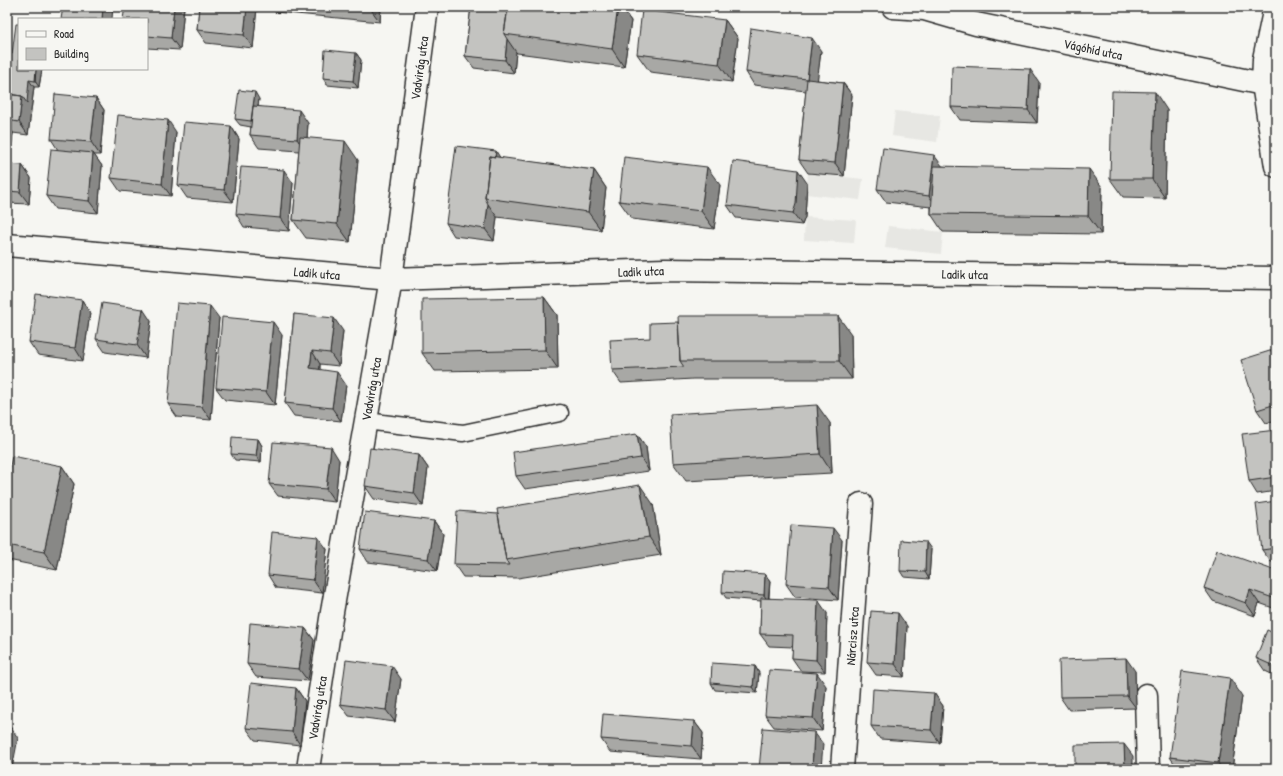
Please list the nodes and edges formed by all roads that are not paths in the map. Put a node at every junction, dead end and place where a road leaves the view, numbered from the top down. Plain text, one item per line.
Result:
1 (427, 7) edge
2 (893, 7) edge
3 (927, 8) edge
4 (1269, 8) edge
5 (1263, 84) junction
6 (1276, 166) edge
7 (7, 245) edge
8 (1276, 278) edge
9 (391, 280) junction
10 (560, 413) dead end
11 (366, 421) junction
12 (861, 504) dead end
13 (1146, 695) dead end
14 (308, 769) edge
15 (842, 769) edge
16 (1148, 769) edge

1 - 9 street, Vadvirág utca
2 - 3 street, Vágóhíd utca
3 - 5 street, Vágóhíd utca
4 - 5 street
5 - 6 street
7 - 9 street, Ladik utca
8 - 9 street, Ladik utca
9 - 11 street, Vadvirág utca
10 - 11 lane
11 - 14 street, Vadvirág utca
12 - 15 street, Nárcisz utca
13 - 16 street

